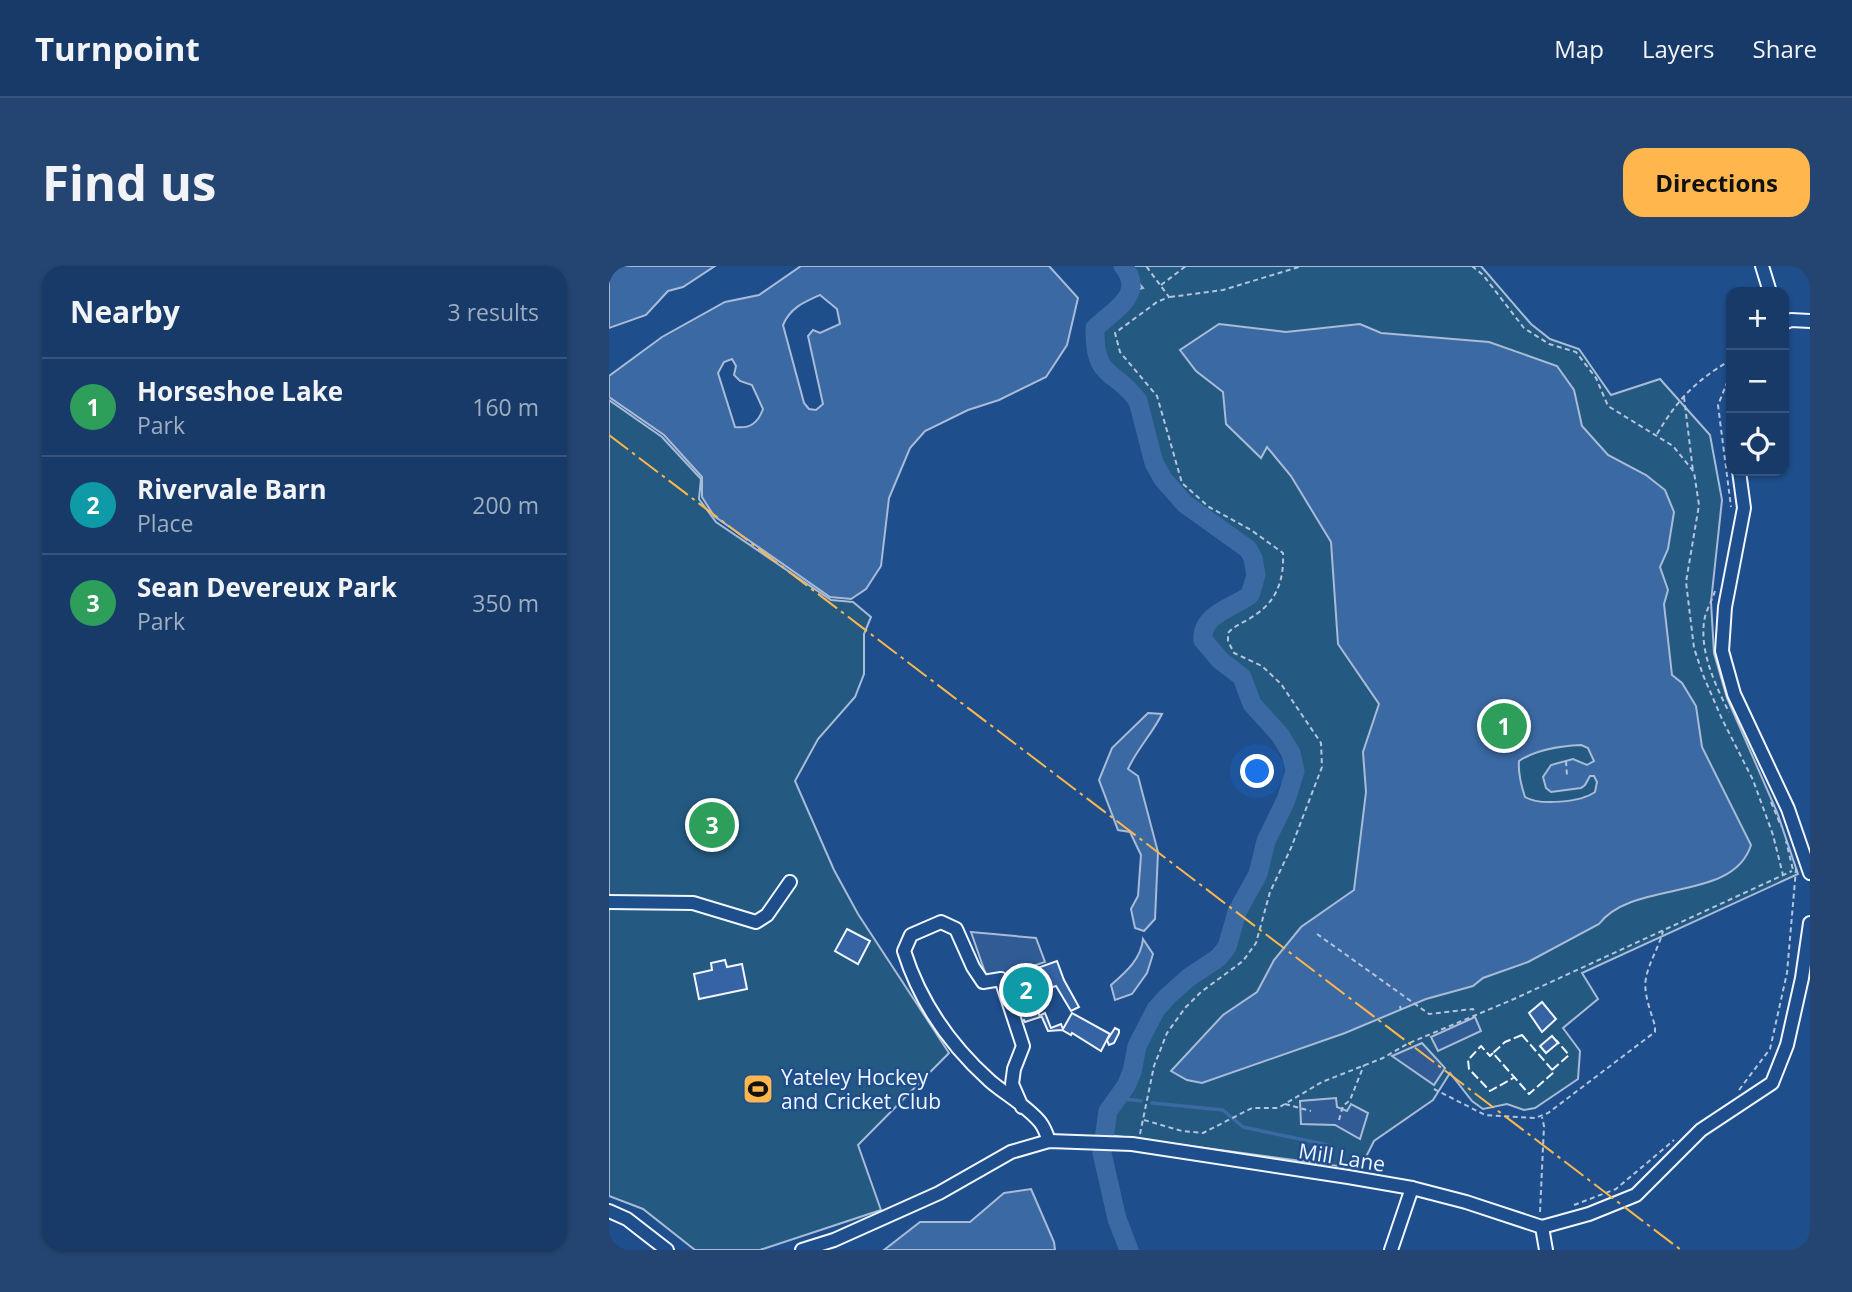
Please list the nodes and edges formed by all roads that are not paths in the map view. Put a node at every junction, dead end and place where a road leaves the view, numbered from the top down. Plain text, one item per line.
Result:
1 (1762, 266) edge
2 (1768, 287) edge
3 (1789, 321) edge
4 (1810, 321) edge
5 (1740, 476) edge
6 (1810, 873) edge
7 (789, 882) dead end
8 (609, 902) edge
9 (1810, 923) edge
10 (1022, 1107) junction
11 (1049, 1141) junction
12 (1412, 1188) junction
13 (609, 1211) edge
14 (1541, 1227) junction
15 (667, 1250) edge
16 (802, 1250) edge
17 (1391, 1250) edge
18 (1546, 1250) edge

1 - 2 street
3 - 4 street
5 - 6 street
7 - 8 street
9 - 14 street
10 - 10 street
10 - 11 street
11 - 12 street, Mill Lane
11 - 16 street
12 - 14 street, Mill Lane
12 - 17 street
13 - 15 street
14 - 18 street

